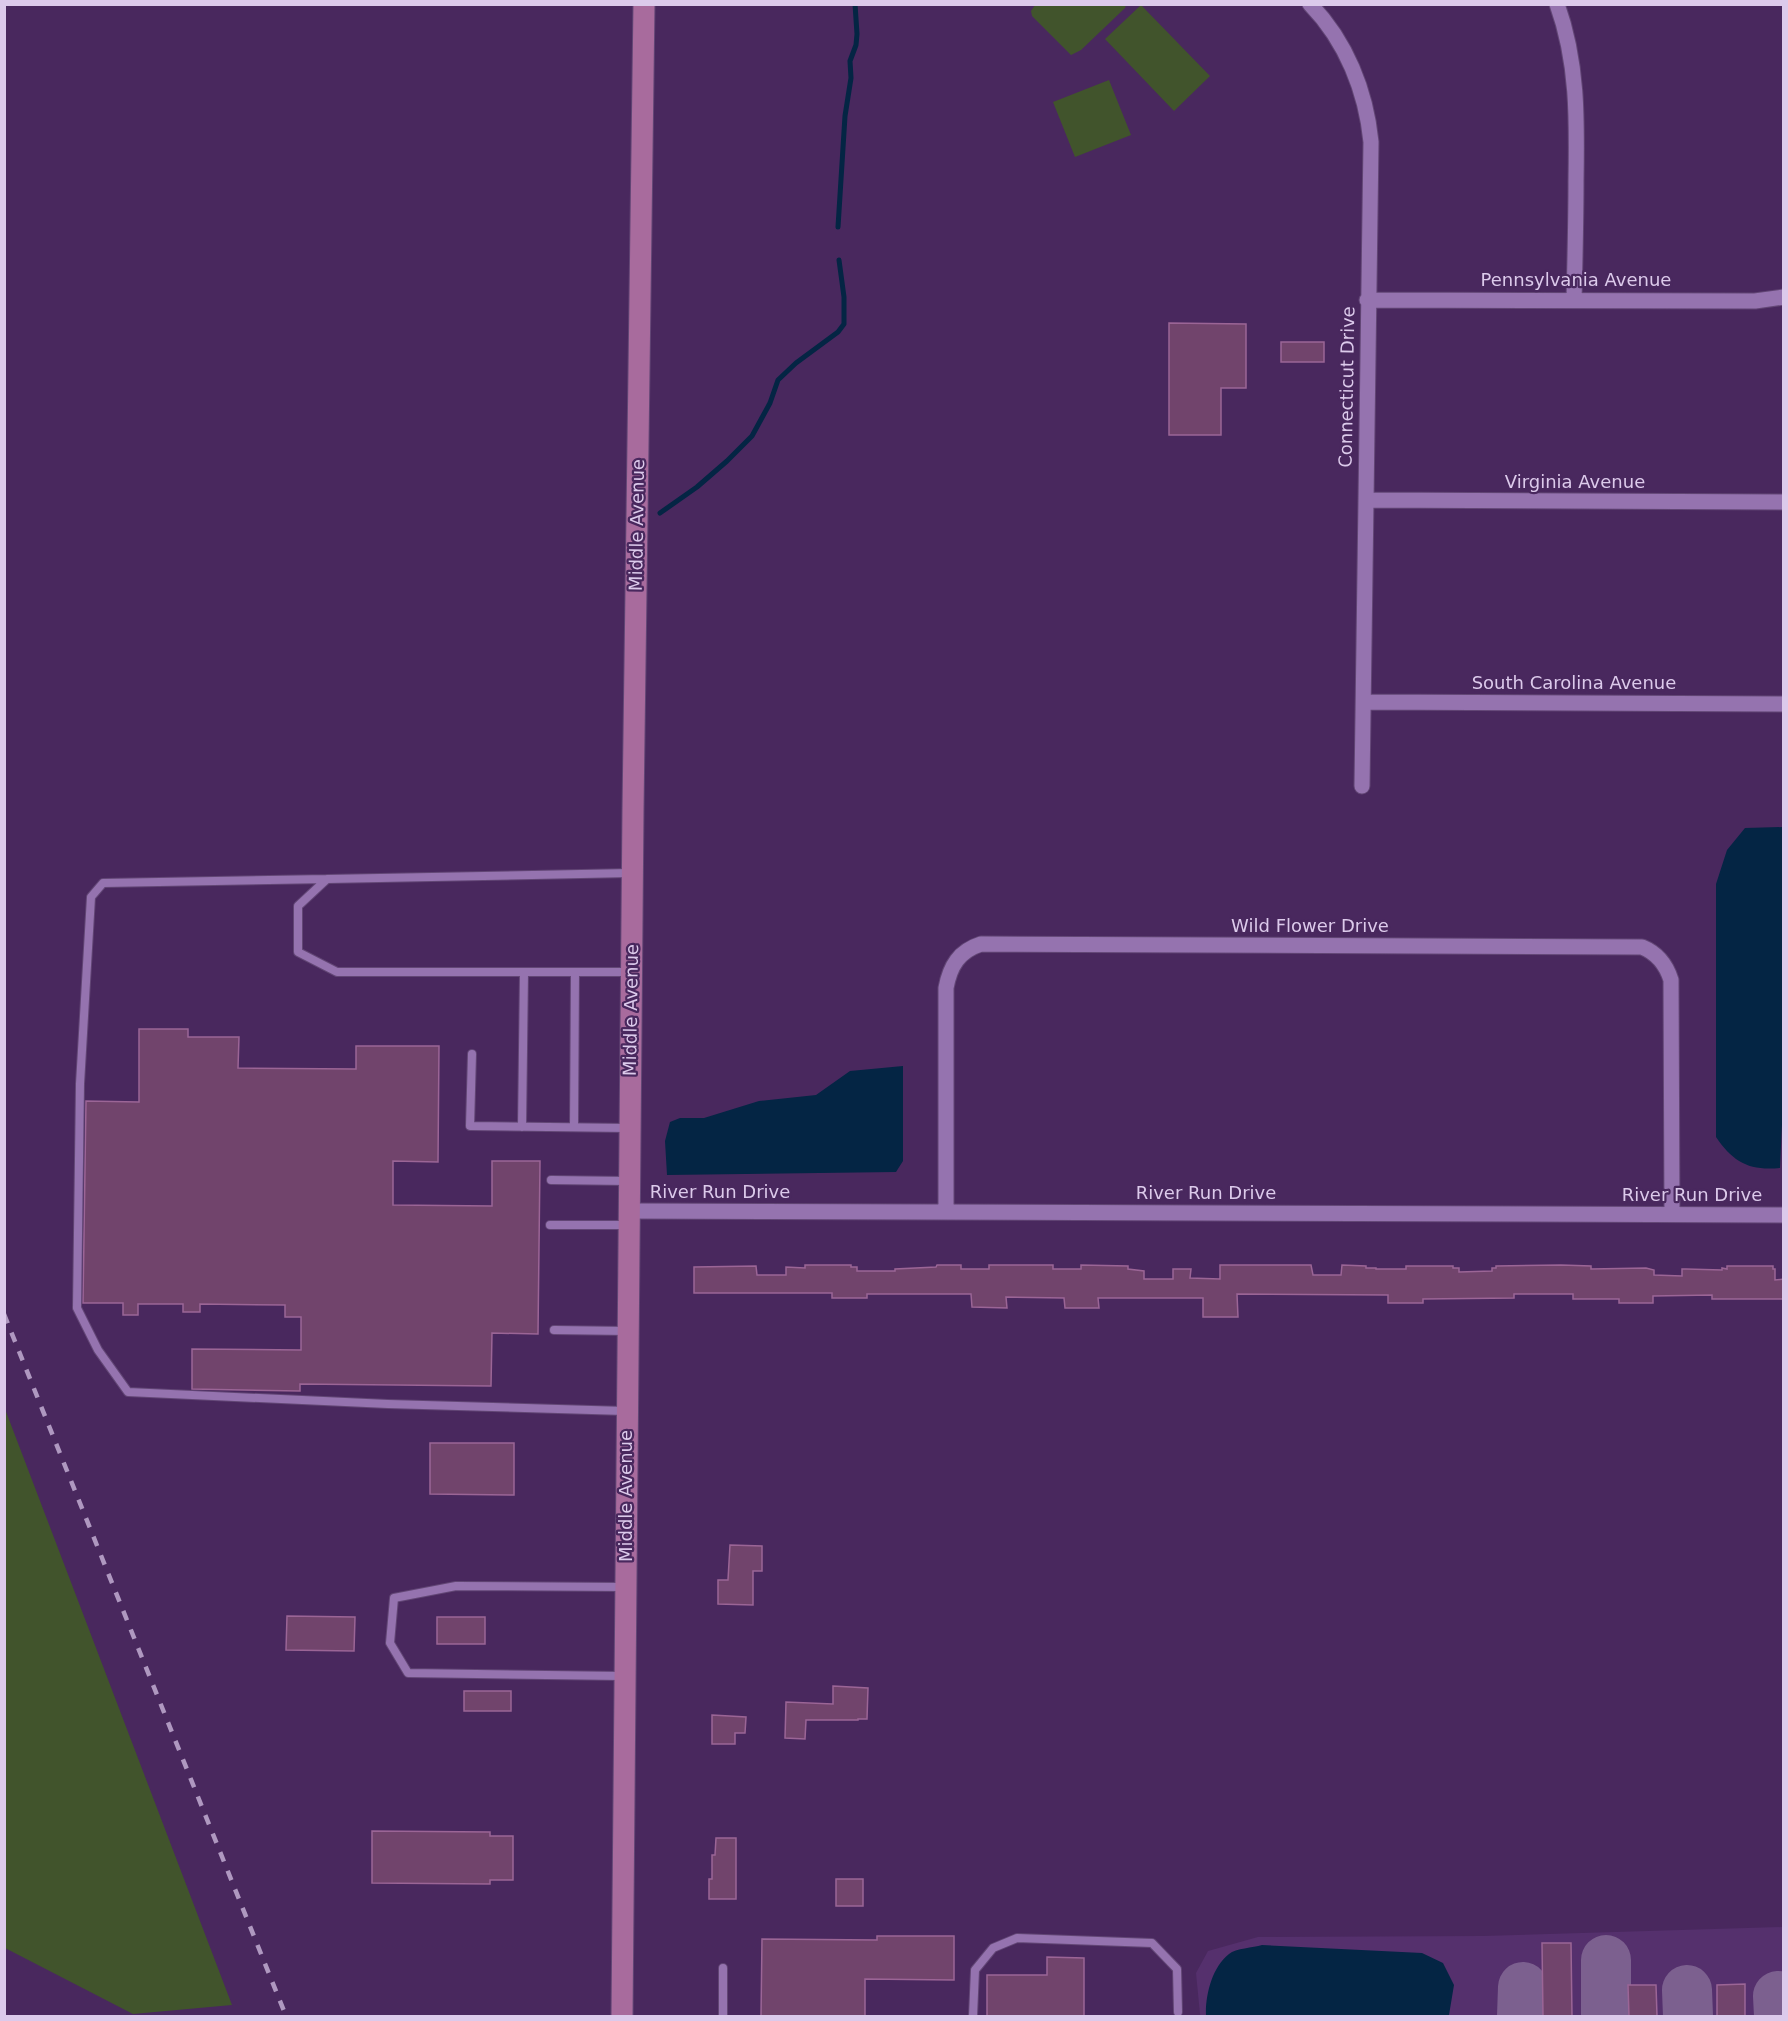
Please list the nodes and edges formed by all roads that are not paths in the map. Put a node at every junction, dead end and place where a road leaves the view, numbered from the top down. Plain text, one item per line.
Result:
1 (644, 4) edge
2 (1310, 4) edge
3 (1557, 4) edge
4 (1784, 297) edge
5 (1368, 300) junction
6 (1574, 300) junction
7 (1366, 500) junction
8 (1784, 502) edge
9 (1364, 702) junction
10 (1784, 704) edge
11 (1362, 786) dead end
12 (632, 873) junction
13 (327, 879) junction
14 (524, 972) junction
15 (575, 972) junction
16 (632, 972) junction
17 (472, 1054) dead end
18 (522, 1127) junction
19 (574, 1127) junction
20 (630, 1128) junction
21 (551, 1180) dead end
22 (630, 1181) junction
23 (946, 1212) junction
24 (1672, 1214) junction
25 (1784, 1215) edge
26 (629, 1218) junction
27 (550, 1225) dead end
28 (554, 1330) dead end
29 (628, 1331) junction
30 (627, 1411) junction
31 (626, 1587) junction
32 (625, 1676) junction
33 (723, 1968) dead end
34 (1178, 2012) dead end
35 (622, 2016) edge
36 (723, 2016) edge
37 (973, 2016) edge

1 - 12 street, Middle Avenue
2 - 5 street, Connecticut Drive
3 - 6 street
4 - 6 street, Pennsylvania Avenue
5 - 6 street, Pennsylvania Avenue
5 - 7 street, Connecticut Drive
7 - 8 street, Virginia Avenue
7 - 9 street, Connecticut Drive
9 - 10 street, South Carolina Avenue
9 - 11 street, Connecticut Drive
12 - 13 lane
12 - 16 street, Middle Avenue
13 - 14 lane
13 - 30 lane
14 - 15 lane
14 - 18 lane
15 - 16 lane
15 - 19 lane
16 - 20 street, Middle Avenue
17 - 18 lane
18 - 19 lane
19 - 20 lane
20 - 22 street, Middle Avenue
21 - 22 lane
22 - 26 street, Middle Avenue
23 - 24 street, River Run Drive
23 - 24 street, Wild Flower Drive
23 - 26 street, River Run Drive
24 - 25 street, River Run Drive
26 - 27 lane
26 - 29 street, Middle Avenue
28 - 29 lane
29 - 30 street, Middle Avenue
30 - 31 street, Middle Avenue
31 - 32 street, Middle Avenue
31 - 32 lane
32 - 35 street, Middle Avenue
33 - 36 lane
34 - 37 lane

